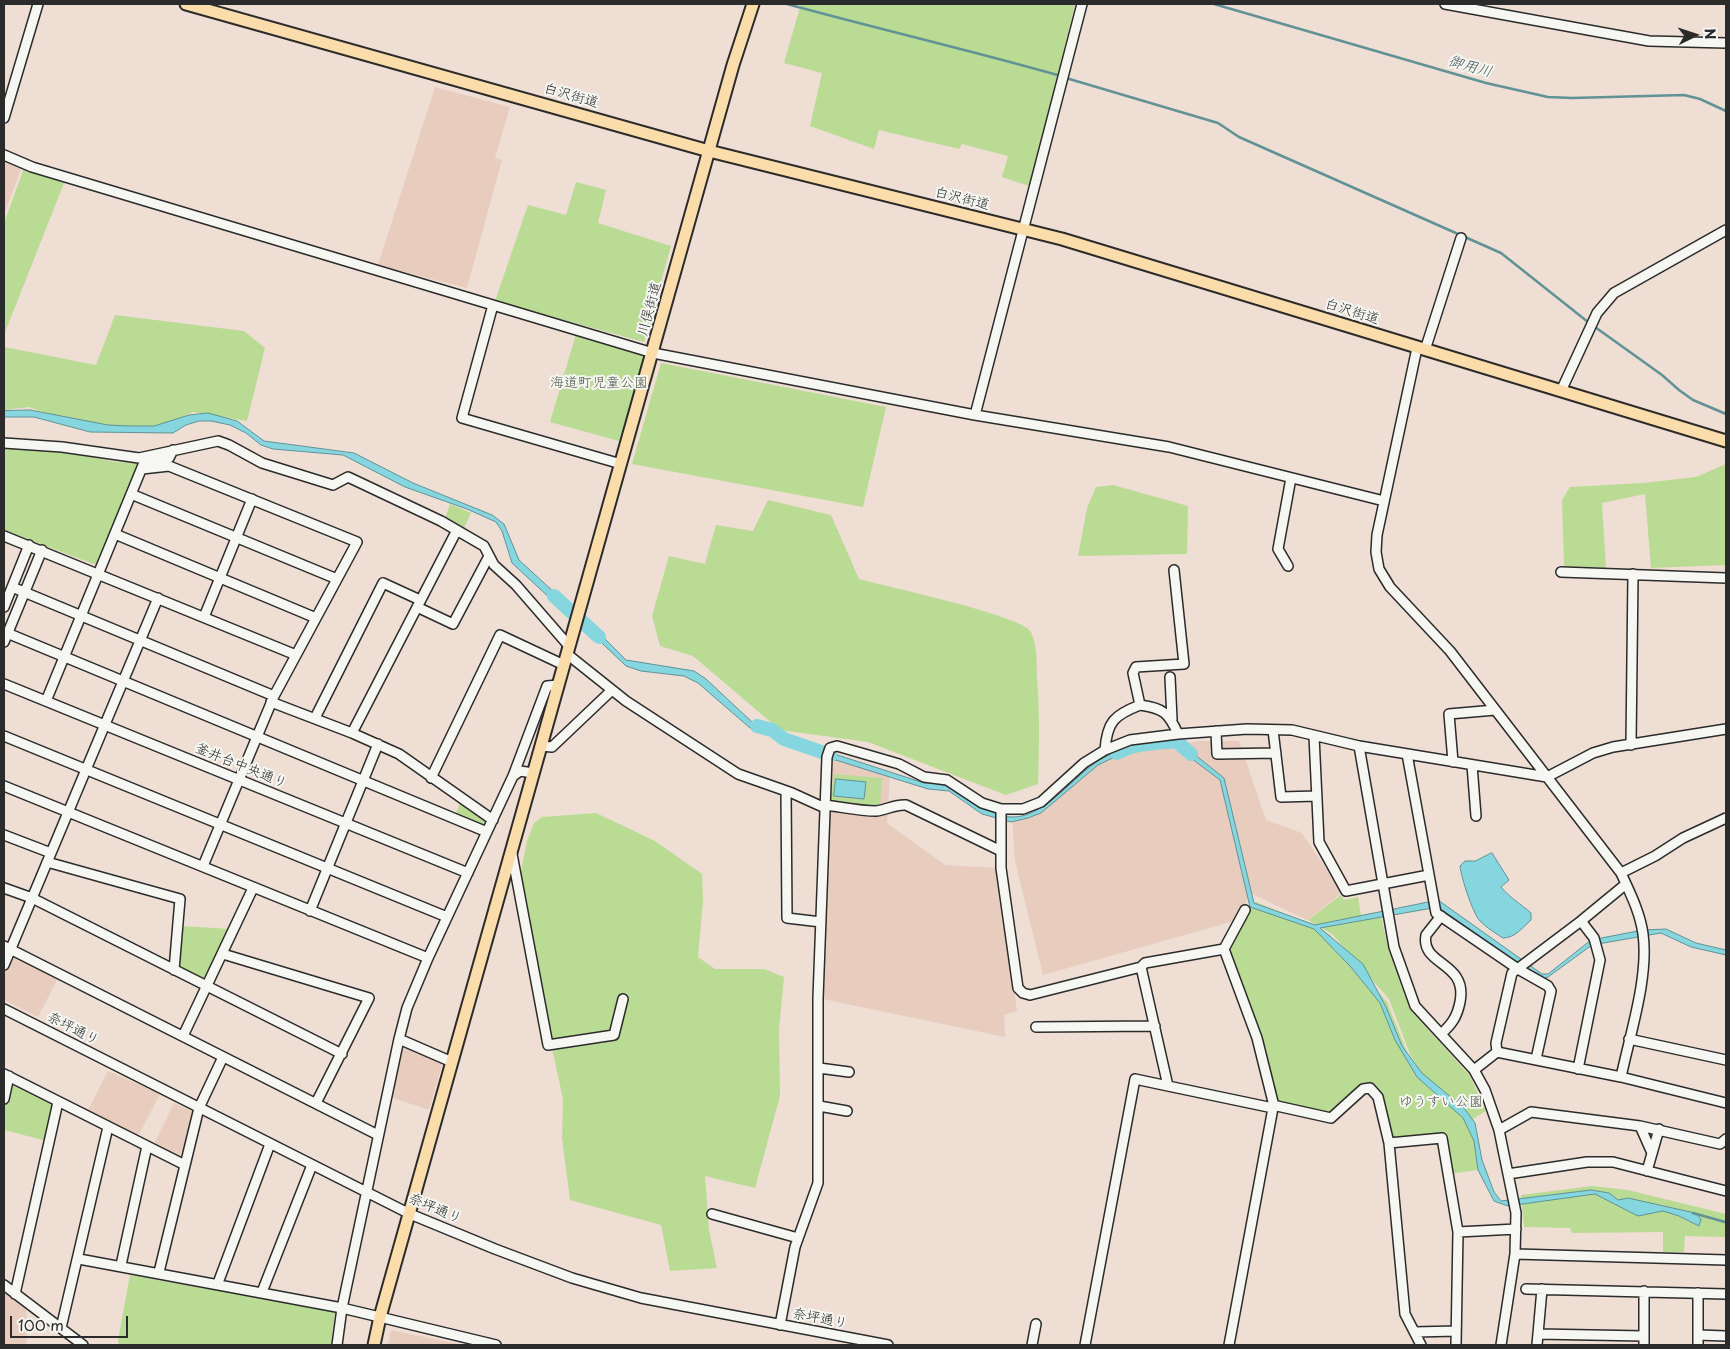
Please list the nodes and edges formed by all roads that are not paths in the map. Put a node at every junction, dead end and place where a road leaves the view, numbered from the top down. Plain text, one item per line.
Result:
1 (38, 4) edge
2 (186, 4) edge
3 (753, 4) edge
4 (1082, 4) edge
5 (1445, 4) edge
6 (1726, 43) edge
7 (4, 118) edge
8 (709, 151) junction
9 (4, 155) edge
10 (1024, 230) junction
11 (1726, 230) edge
12 (1461, 238) dead end
13 (494, 305) junction
14 (1421, 349) junction
15 (653, 353) junction
16 (1561, 391) junction
17 (976, 416) junction
18 (1726, 441) edge
19 (4, 443) edge
20 (173, 450) junction
21 (622, 464) junction
22 (142, 469) junction
23 (1292, 478) junction
24 (131, 494) junction
25 (252, 499) junction
26 (1384, 501) junction
27 (457, 530) junction
28 (115, 534) junction
29 (4, 536) edge
30 (236, 538) junction
31 (29, 545) junction
32 (42, 550) junction
33 (489, 556) junction
34 (1288, 566) dead end
35 (1174, 570) dead end
36 (1560, 572) dead end
37 (99, 573) junction
38 (1633, 574) junction
39 (220, 578) junction
40 (1726, 578) edge
41 (337, 579) junction
42 (12, 587) junction
43 (24, 593) junction
44 (158, 598) junction
45 (418, 604) junction
46 (4, 607) edge
47 (81, 616) junction
48 (204, 617) junction
49 (316, 618) junction
50 (6, 638) edge
51 (140, 640) junction
52 (567, 655) junction
53 (296, 656) junction
54 (64, 657) junction
55 (1170, 677) dead end
56 (122, 681) junction
57 (4, 684) edge
58 (558, 685) junction
59 (612, 690) junction
60 (273, 699) junction
61 (46, 701) junction
62 (1140, 705) junction
63 (1495, 710) junction
64 (316, 718) junction
65 (1172, 719) junction
66 (104, 724) junction
67 (1726, 729) edge
68 (1273, 730) junction
69 (1216, 731) junction
70 (352, 733) junction
71 (1178, 734) junction
72 (4, 736) edge
73 (1314, 736) junction
74 (257, 737) junction
75 (378, 744) junction
76 (1631, 745) junction
77 (541, 746) junction
78 (1359, 746) junction
79 (1105, 750) junction
80 (1276, 752) junction
81 (1408, 754) junction
82 (1453, 762) junction
83 (1472, 764) junction
84 (85, 770) junction
85 (534, 773) junction
86 (513, 776) junction
87 (1546, 777) junction
88 (431, 778) junction
89 (239, 780) junction
90 (363, 781) junction
91 (4, 786) edge
92 (786, 791) junction
93 (1317, 796) junction
94 (825, 807) junction
95 (68, 812) junction
96 (1001, 814) junction
97 (1476, 816) dead end
98 (1726, 818) edge
99 (493, 820) junction
100 (345, 824) junction
101 (221, 825) junction
102 (487, 832) junction
103 (4, 835) edge
104 (511, 851) junction
105 (1001, 851) junction
106 (51, 853) junction
107 (47, 862) junction
108 (203, 866) junction
109 (327, 868) junction
110 (468, 873) junction
111 (1621, 873) junction
112 (1429, 876) junction
113 (1381, 884) junction
114 (1626, 884) junction
115 (4, 888) edge
116 (253, 888) junction
117 (32, 898) junction
118 (1245, 910) dead end
119 (310, 911) junction
120 (1441, 916) junction
121 (447, 917) junction
122 (1582, 921) junction
123 (821, 922) junction
124 (8, 948) edge
125 (1224, 949) junction
126 (223, 954) junction
127 (428, 958) junction
128 (4, 965) edge
129 (1522, 966) junction
130 (1141, 967) junction
131 (174, 970) junction
132 (208, 986) junction
133 (623, 999) dead end
134 (4, 1010) edge
135 (1155, 1026) junction
136 (1036, 1027) dead end
137 (1441, 1034) junction
138 (183, 1036) junction
139 (399, 1039) junction
140 (1629, 1039) junction
141 (1496, 1052) junction
142 (342, 1054) junction
143 (223, 1057) junction
144 (1536, 1059) junction
145 (1726, 1060) edge
146 (452, 1062) junction
147 (819, 1068) junction
148 (1578, 1069) junction
149 (1474, 1070) junction
150 (849, 1072) dead end
151 (6, 1075) edge
152 (1621, 1078) junction
153 (1168, 1086) junction
154 (4, 1099) edge
155 (58, 1102) junction
156 (316, 1103) junction
157 (1726, 1103) edge
158 (819, 1106) junction
159 (199, 1108) junction
160 (1273, 1108) junction
161 (847, 1111) dead end
162 (1640, 1126) junction
163 (108, 1127) junction
164 (1659, 1129) junction
165 (1499, 1130) junction
166 (378, 1135) junction
167 (1726, 1139) edge
168 (1389, 1143) junction
169 (270, 1144) junction
170 (147, 1146) junction
171 (1652, 1153) junction
172 (184, 1165) junction
173 (312, 1165) junction
174 (1647, 1171) junction
175 (1508, 1174) junction
176 (1726, 1191) edge
177 (367, 1193) junction
178 (410, 1214) junction
179 (712, 1214) dead end
180 (1516, 1229) junction
181 (1458, 1232) junction
182 (798, 1238) junction
183 (1515, 1254) junction
184 (79, 1258) junction
185 (1726, 1260) edge
186 (120, 1266) junction
187 (159, 1272) junction
188 (218, 1283) junction
189 (4, 1286) edge
190 (1526, 1289) dead end
191 (1542, 1289) junction
192 (1644, 1291) junction
193 (262, 1292) junction
194 (1698, 1293) junction
195 (15, 1294) junction
196 (1726, 1294) edge
197 (342, 1308) junction
198 (380, 1317) junction
199 (1036, 1324) dead end
200 (780, 1325) junction
201 (61, 1328) junction
202 (1456, 1331) junction
203 (1415, 1332) junction
204 (830, 1334) junction
205 (1538, 1334) junction
206 (1698, 1335) junction
207 (1644, 1336) junction
208 (1726, 1336) edge
209 (83, 1345) edge
210 (337, 1345) edge
211 (374, 1345) edge
212 (496, 1345) edge
213 (829, 1345) edge
214 (888, 1345) edge
215 (1032, 1345) edge
216 (1085, 1345) edge
217 (1229, 1345) edge
218 (1421, 1345) edge
219 (1456, 1345) edge
220 (1501, 1345) edge
221 (1537, 1345) edge
222 (1644, 1345) edge
223 (1698, 1345) edge

1 - 7 street
2 - 8 main road, 白沢街道
3 - 8 main road, 川俣街道
4 - 10 street
5 - 6 street
8 - 10 main road, 白沢街道
8 - 15 main road, 川俣街道
9 - 13 street
10 - 14 main road, 白沢街道
10 - 17 street
11 - 16 street
12 - 14 street
13 - 15 street
13 - 21 street
14 - 16 main road, 白沢街道
14 - 26 street
15 - 17 street
15 - 21 main road, 川俣街道
16 - 18 main road, 白沢街道
17 - 23 street
19 - 20 street
20 - 22 street
20 - 27 street
21 - 52 main road, 川俣街道
22 - 24 street
22 - 25 street
23 - 26 street
23 - 34 street
24 - 28 street
24 - 30 street
25 - 30 street
25 - 41 street
26 - 63 street
27 - 33 street
27 - 45 street
28 - 37 street
28 - 39 street
29 - 31 street
30 - 39 street
30 - 41 street
31 - 32 street
31 - 42 street
32 - 37 street
32 - 43 street
33 - 45 street
33 - 52 street
35 - 62 street
36 - 38 street
37 - 44 street
37 - 47 street
38 - 40 street
38 - 76 street
39 - 48 street
39 - 49 street
41 - 49 street
42 - 43 street
42 - 46 street
43 - 47 street
43 - 50 street
44 - 48 street
44 - 51 street
45 - 64 street
45 - 70 street
47 - 51 street
47 - 54 street
48 - 53 street
49 - 53 street
50 - 54 street
51 - 56 street
51 - 60 street
52 - 58 main road, 川俣街道
52 - 59 street
52 - 88 street
53 - 60 street
54 - 56 street
54 - 61 street
55 - 65 street
56 - 66 street
56 - 74 street
57 - 61 street, 釜井台中央通り
58 - 77 main road, 川俣街道
58 - 86 street
59 - 77 street
59 - 92 street
60 - 64 street
60 - 74 street
61 - 66 street, 釜井台中央通り
62 - 65 street
62 - 79 street
63 - 82 street
63 - 87 street
64 - 70 street
65 - 71 street
66 - 84 street
66 - 89 street, 釜井台中央通り
67 - 76 street
68 - 69 street
68 - 73 street
68 - 80 street
69 - 71 street
69 - 80 street
70 - 75 street
71 - 79 street
72 - 84 street
73 - 78 street
73 - 93 street
74 - 89 street
74 - 90 street
75 - 88 street
75 - 90 street
76 - 87 street
77 - 85 main road, 川俣街道
78 - 81 street
78 - 113 street
79 - 96 street
80 - 93 street
81 - 82 street
81 - 112 street
82 - 83 street
83 - 87 street
83 - 97 street
84 - 95 street
84 - 101 street
85 - 86 street
85 - 104 main road, 川俣街道
86 - 99 street
87 - 111 street
88 - 99 street
89 - 100 street, 釜井台中央通り
89 - 101 street
90 - 100 street
90 - 102 street
91 - 95 street
92 - 94 street
92 - 123 street
93 - 113 street
94 - 96 street
94 - 105 street
94 - 123 street
95 - 106 street
95 - 108 street
96 - 105 street
98 - 111 street
99 - 102 street
100 - 109 street
100 - 110 street, 釜井台中央通り
101 - 108 street
101 - 109 street
102 - 110 street
103 - 106 street
104 - 133 street
104 - 146 main road, 川俣街道
105 - 130 street
106 - 107 street
107 - 117 street
107 - 131 street
108 - 116 street
109 - 119 street
109 - 121 street
110 - 121 street
111 - 114 street
112 - 113 street
112 - 120 street
113 - 137 street
114 - 122 street
114 - 140 street
115 - 117 street
116 - 119 street
116 - 126 street
117 - 124 street
117 - 131 street
118 - 125 street
119 - 127 street
120 - 129 street
120 - 137 street
121 - 127 street
122 - 129 street
122 - 148 street
123 - 147 street
124 - 128 street
124 - 138 street
125 - 130 street
125 - 160 street
126 - 132 street
126 - 142 street
127 - 139 street
129 - 141 street
129 - 144 street
130 - 135 street
131 - 132 street
132 - 138 street
132 - 142 street
134 - 159 street, 奈坪通り
135 - 136 street
135 - 153 street
137 - 149 street
138 - 143 street
139 - 146 street
139 - 166 street
140 - 145 street
140 - 152 street
141 - 144 street
141 - 149 street
142 - 156 street
143 - 156 street
143 - 159 street
144 - 148 street
146 - 178 main road, 川俣街道
147 - 150 street
147 - 158 street
148 - 152 street
149 - 165 street
151 - 154 street
151 - 155 street
152 - 157 street
153 - 160 street
153 - 216 street
155 - 163 street
155 - 195 street
156 - 166 street
158 - 161 street
158 - 182 street
159 - 169 street, 奈坪通り
159 - 172 street
160 - 168 street
160 - 217 street
162 - 164 street
162 - 165 street
162 - 171 street
163 - 170 street
163 - 184 street
164 - 167 street
164 - 171 street
165 - 175 street
166 - 177 street
168 - 181 street
168 - 203 street
169 - 173 street, 奈坪通り
169 - 188 street
170 - 172 street
170 - 186 street
171 - 174 street
172 - 187 street
173 - 177 street, 奈坪通り
173 - 193 street
174 - 175 street
174 - 176 street
175 - 180 street
177 - 178 street, 奈坪通り
177 - 197 street
178 - 198 main road, 川俣街道
178 - 200 street, 奈坪通り
179 - 182 street
180 - 181 street
180 - 183 street
181 - 202 street
182 - 200 street
183 - 185 street
183 - 220 street
184 - 186 street
184 - 201 street
186 - 187 street
187 - 188 street
188 - 193 street
189 - 195 street
190 - 191 street
191 - 192 street
191 - 205 street
192 - 194 street
192 - 207 street
193 - 197 street
194 - 196 street
194 - 206 street
195 - 201 street
197 - 198 street
197 - 210 street
198 - 211 main road, 川俣街道
198 - 212 street
199 - 215 street
200 - 204 street, 奈坪通り
201 - 209 street
202 - 203 street
202 - 219 street
203 - 218 street
204 - 213 street
204 - 214 street, 奈坪通り
205 - 207 street
205 - 221 street
206 - 208 street
206 - 223 street
207 - 222 street

